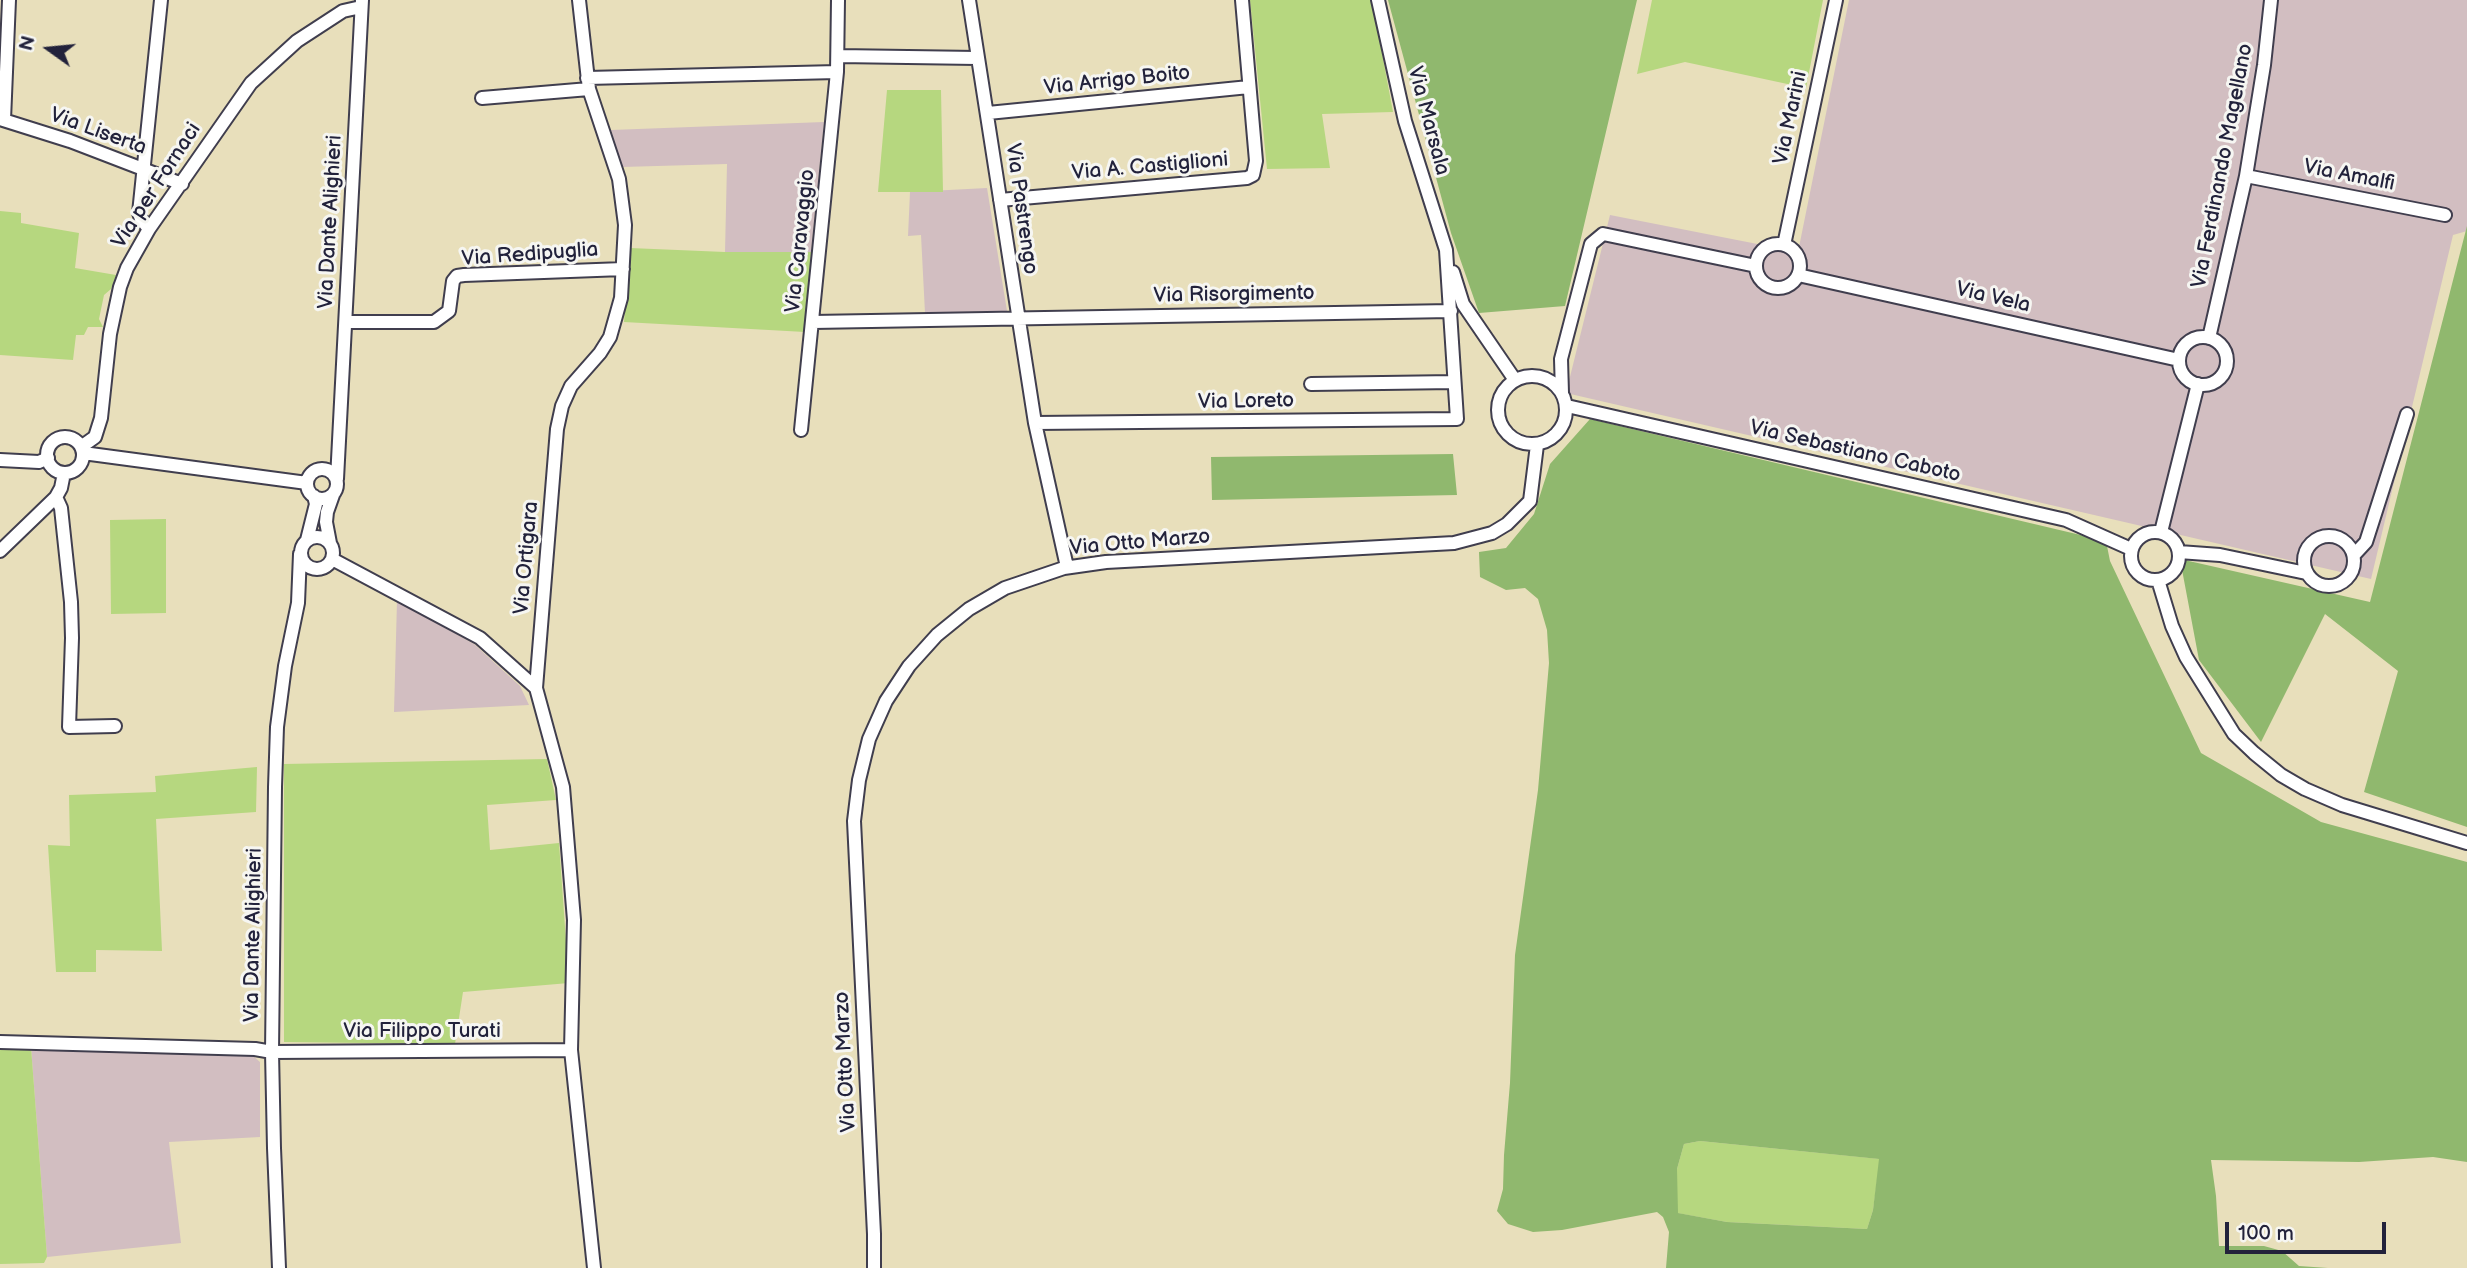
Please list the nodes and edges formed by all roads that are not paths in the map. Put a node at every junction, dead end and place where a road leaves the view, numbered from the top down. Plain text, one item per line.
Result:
1 (9, 0) edge
2 (161, 0) edge
3 (579, 0) edge
4 (838, 0) edge
5 (969, 0) edge
6 (1242, 0) edge
7 (1378, 0) edge
8 (1836, 0) edge
9 (2271, 0) edge
10 (362, 4) edge
11 (838, 57) junction
12 (977, 58) junction
13 (837, 72) junction
14 (588, 83) junction
15 (1249, 87) junction
16 (482, 99) dead end
17 (988, 113) junction
18 (2, 119) edge
19 (144, 169) junction
20 (2246, 176) junction
21 (182, 184) junction
22 (1000, 200) junction
23 (2445, 215) dead end
24 (149, 229) junction
25 (1784, 245) junction
26 (1446, 250) junction
27 (1756, 266) junction
28 (622, 269) junction
29 (1798, 275) junction
30 (1451, 311) junction
31 (1018, 317) junction
32 (346, 321) junction
33 (813, 322) junction
34 (2210, 338) junction
35 (2179, 360) junction
36 (1515, 380) junction
37 (1454, 382) junction
38 (1311, 384) dead end
39 (2198, 384) junction
40 (1565, 399) junction
41 (2407, 414) dead end
42 (1457, 419) joint
43 (1035, 423) junction
44 (801, 430) dead end
45 (1537, 445) junction
46 (337, 446) junction
47 (82, 450) junction
48 (48, 458) junction
49 (0, 460) edge
50 (316, 470) junction
51 (64, 472) junction
52 (337, 479) junction
53 (307, 483) junction
54 (333, 495) junction
55 (314, 496) junction
56 (56, 497) junction
57 (2161, 532) junction
58 (307, 540) junction
59 (330, 543) junction
60 (2131, 549) junction
61 (0, 551) edge
62 (2179, 552) junction
63 (300, 554) junction
64 (2354, 555) junction
65 (332, 559) junction
66 (1067, 567) junction
67 (320, 569) junction
68 (2306, 573) junction
69 (2158, 580) junction
70 (298, 603) junction
71 (536, 688) junction
72 (115, 726) dead end
73 (2467, 843) edge
74 (0, 1042) edge
75 (571, 1050) junction
76 (272, 1052) junction
77 (279, 1268) edge
78 (594, 1268) edge
79 (874, 1268) edge

1 - 18 street
2 - 19 street
3 - 14 street, Via Ortigara
4 - 11 street, Via Caravaggio
5 - 12 street, Via Pastrengo
6 - 15 street, Via A. Castiglioni
7 - 26 street, Via Marsala
8 - 25 street, Via Marini
9 - 20 street, Via Ferdinando Magellano
10 - 21 street, Via per Fornaci
10 - 32 street, Via Dante Alighieri
11 - 12 street
11 - 13 street, Via Caravaggio
12 - 17 street, Via Pastrengo
13 - 14 street
13 - 33 street, Via Caravaggio
14 - 16 street
14 - 28 street, Via Ortigara
15 - 17 street, Via Arrigo Boito
15 - 22 street, Via A. Castiglioni
17 - 22 street, Via Pastrengo
18 - 19 street, Via Liserta
19 - 21 street, Via Liserta
19 - 24 street
20 - 23 street, Via Amalfi
20 - 34 street, Via Ferdinando Magellano
21 - 24 street, Via per Fornaci
22 - 31 street, Via Pastrengo
24 - 47 street, Via per Fornaci
25 - 27 street
25 - 29 street
26 - 30 street, Via Marsala
26 - 36 street, Via Marsala
27 - 29 street, Via Vela
27 - 40 street, Via Vela
28 - 32 street, Via Redipuglia
28 - 71 street, Via Ortigara
29 - 35 street, Via Vela
30 - 31 street, Via Risorgimento
30 - 37 street, Via Marsala
31 - 33 street, Via Risorgimento
31 - 43 street, Via Pastrengo
32 - 46 street, Via Dante Alighieri
33 - 44 street, Via Caravaggio
34 - 35 street
34 - 39 street
35 - 39 street
36 - 40 street
36 - 45 street
37 - 38 street
37 - 42 street, Via Marsala
39 - 57 street
40 - 45 street
40 - 60 street, Via Sebastiano Caboto
41 - 64 street
42 - 43 street, Via Loreto
43 - 66 street, Via Pastrengo
45 - 66 street, Via Otto Marzo
46 - 50 street
46 - 52 street, Via Dante Alighieri
47 - 48 street
47 - 51 street, Via per Fornaci
47 - 53 street
48 - 49 street
48 - 51 street
50 - 52 street
50 - 53 street
51 - 56 street, Via per Fornaci
52 - 54 street, Via Dante Alighieri
53 - 55 street
54 - 55 street
54 - 59 street, Via Dante Alighieri
55 - 58 street, Via Dante Alighieri
56 - 61 street, Via per Fornaci
56 - 72 street
57 - 60 street
57 - 62 street
58 - 59 street
58 - 63 street, Via Dante Alighieri
59 - 65 street, Via Dante Alighieri
60 - 69 street
62 - 68 street
62 - 69 street
63 - 67 street
63 - 70 street, Via Dante Alighieri
64 - 68 street
64 - 68 street
65 - 67 street, Via Dante Alighieri
65 - 71 street
66 - 79 street, Via Otto Marzo
67 - 70 street, Via Dante Alighieri
69 - 73 street
70 - 76 street, Via Dante Alighieri
71 - 75 street, Via Ortigara
74 - 76 street, Via Filippo Turati
75 - 76 street, Via Filippo Turati
75 - 78 street, Via Ortigara
76 - 77 street, Via Dante Alighieri

